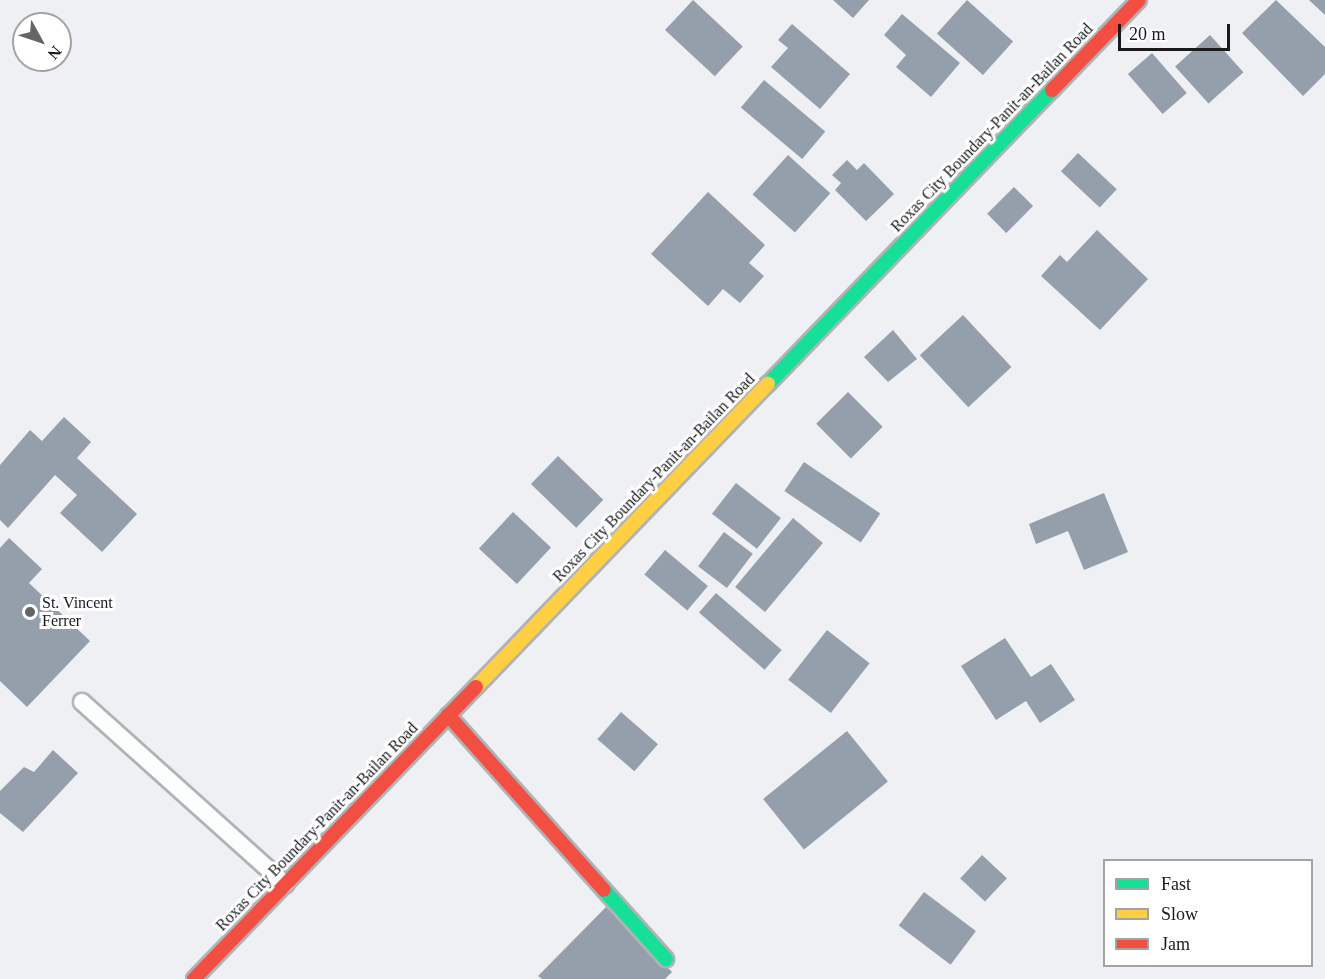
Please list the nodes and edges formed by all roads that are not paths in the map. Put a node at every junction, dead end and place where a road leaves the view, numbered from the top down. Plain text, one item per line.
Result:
1 (1139, 0) edge
2 (82, 702) dead end
3 (448, 715) junction
4 (285, 884) junction
5 (666, 959) dead end
6 (194, 979) edge

1 - 3 main road, Roxas City Boundary-Panit-an-Bailan Road
2 - 4 lane
3 - 4 main road, Roxas City Boundary-Panit-an-Bailan Road
3 - 5 main road
4 - 6 main road, Roxas City Boundary-Panit-an-Bailan Road

